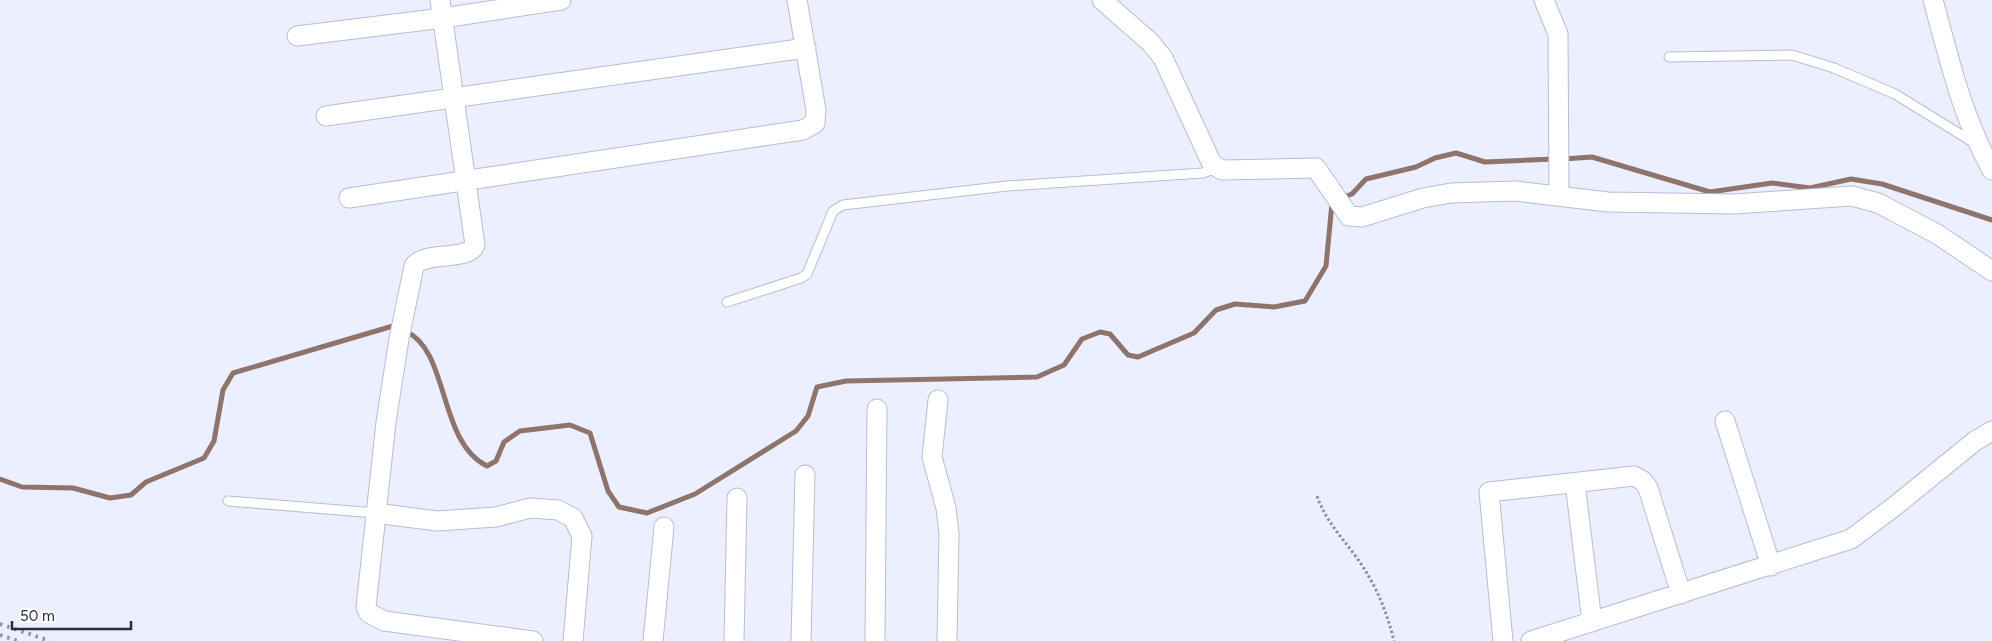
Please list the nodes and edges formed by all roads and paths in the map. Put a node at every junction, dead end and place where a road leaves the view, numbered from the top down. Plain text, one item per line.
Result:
1 (561, 0) edge
2 (798, 0) edge
3 (1102, 0) edge
4 (1544, 0) edge
5 (1933, 0) edge
6 (442, 9) edge
7 (297, 36) dead end
8 (806, 48) junction
9 (1668, 57) dead end
10 (456, 99) junction
11 (326, 116) dead end
12 (1978, 145) junction
13 (1217, 168) junction
14 (1992, 170) edge
15 (466, 179) junction
16 (1559, 196) junction
17 (349, 198) dead end
18 (1992, 270) edge
19 (727, 302) dead end
20 (938, 400) dead end
21 (877, 409) dead end
22 (1725, 421) dead end
23 (1992, 431) edge
24 (805, 475) dead end
25 (1575, 483) junction
26 (1316, 496) dead end
27 (737, 498) dead end
28 (228, 502) dead end
29 (376, 513) junction
30 (664, 527) dead end
31 (1771, 566) junction
32 (1681, 594) junction
33 (1592, 622) junction
34 (533, 641) edge
35 (574, 641) edge
36 (653, 641) edge
37 (734, 641) edge
38 (801, 641) edge
39 (876, 641) edge
40 (947, 641) edge
41 (1394, 641) edge
42 (1503, 641) edge
43 (1530, 641) edge

1 - 6 street
2 - 8 street
3 - 13 street
4 - 16 street
5 - 12 street
6 - 7 street
6 - 10 street
8 - 10 street
8 - 15 street
9 - 12 lane
10 - 11 street
10 - 15 street
12 - 14 street
13 - 16 street
13 - 19 lane
15 - 17 street
15 - 29 street
16 - 18 street
20 - 40 street
21 - 39 street
22 - 31 street
23 - 31 street
24 - 38 street
25 - 32 street
25 - 33 street
25 - 42 street
26 - 41 path
27 - 37 street
28 - 29 lane
29 - 34 street
29 - 35 street
30 - 36 street
31 - 32 street
32 - 33 street
33 - 43 street

